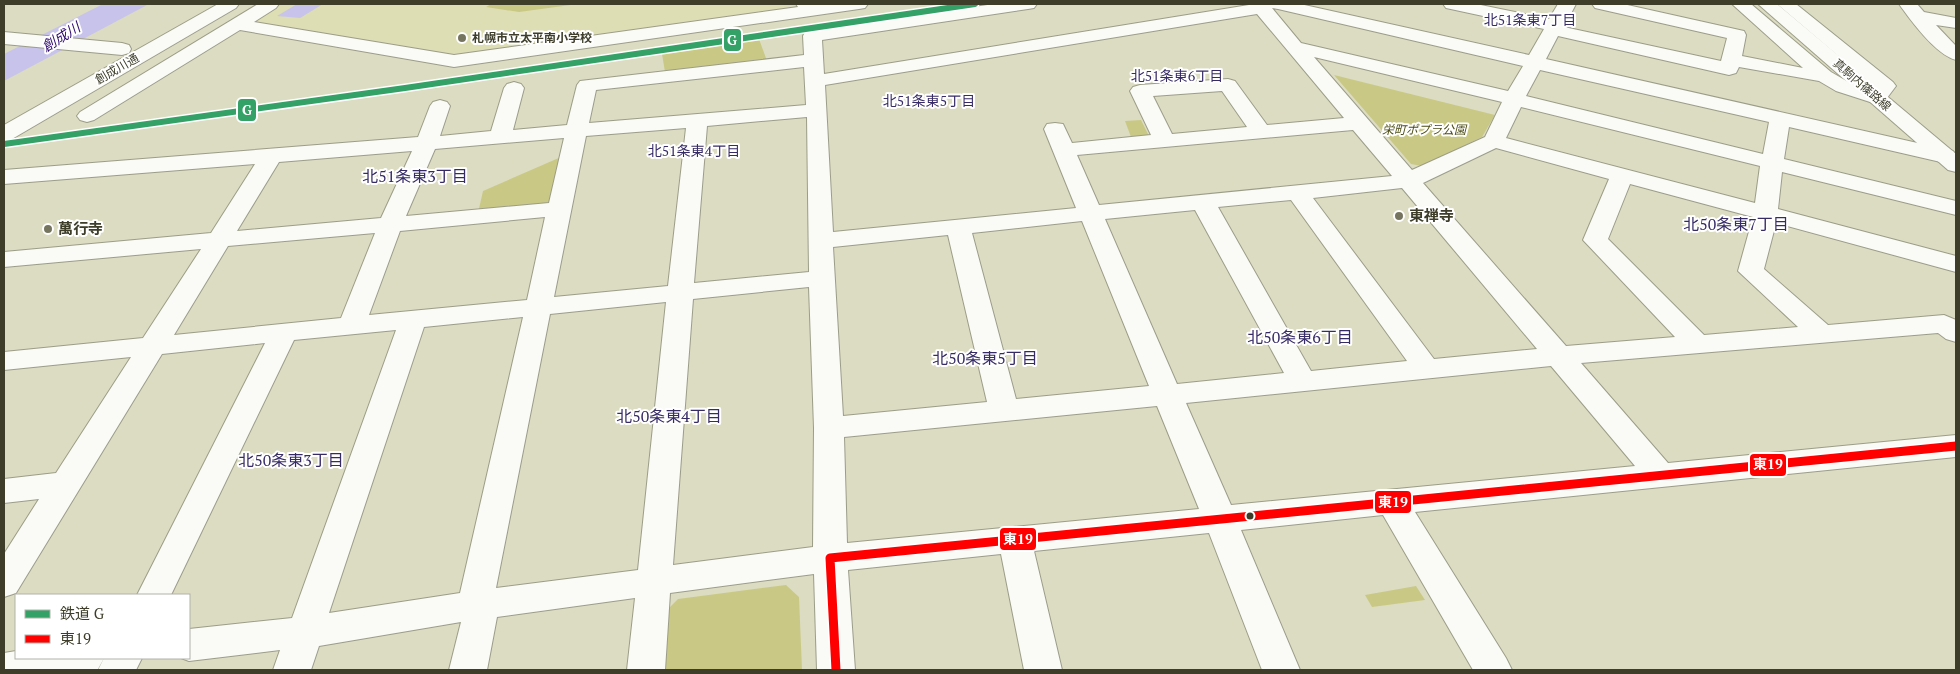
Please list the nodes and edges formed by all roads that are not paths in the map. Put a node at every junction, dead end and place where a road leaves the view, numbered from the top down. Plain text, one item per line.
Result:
1 (202, 4) edge
2 (230, 4) edge
3 (270, 4) edge
4 (860, 4) edge
5 (1028, 4) edge
6 (1452, 4) edge
7 (1567, 4) edge
8 (1601, 4) edge
9 (1741, 4) edge
10 (1767, 4) edge
11 (1786, 4) edge
12 (1268, 5) edge
13 (814, 7) edge
14 (1007, 7) junction
15 (1913, 10) edge
16 (1956, 23) edge
17 (236, 24) junction
18 (1554, 28) junction
19 (4, 38) edge
20 (1023, 46) junction
21 (1294, 47) junction
22 (122, 49) junction
23 (1956, 54) edge
24 (1732, 60) junction
25 (1536, 62) junction
26 (814, 70) junction
27 (1824, 76) junction
28 (514, 88) dead end
29 (1877, 98) junction
30 (1514, 99) junction
31 (440, 106) dead end
32 (817, 110) junction
33 (4, 115) edge
34 (87, 116) dead end
35 (1780, 118) junction
36 (697, 120) junction
37 (1358, 123) junction
38 (578, 130) junction
39 (1261, 132) junction
40 (4, 134) edge
41 (500, 136) junction
42 (1165, 141) junction
43 (1494, 141) junction
44 (427, 142) junction
45 (272, 157) junction
46 (1951, 160) edge
47 (1772, 163) junction
48 (1622, 176) junction
49 (4, 177) edge
50 (1408, 181) junction
51 (1298, 193) junction
52 (1203, 202) junction
53 (1956, 208) edge
54 (559, 209) junction
55 (1090, 214) junction
56 (1766, 214) junction
57 (390, 225) junction
58 (958, 227) junction
59 (219, 240) junction
60 (821, 241) junction
61 (4, 259) edge
62 (1956, 264) edge
63 (822, 278) junction
64 (680, 292) junction
65 (538, 307) junction
66 (413, 320) junction
67 (351, 326) junction
68 (284, 333) junction
69 (1956, 333) edge
70 (1822, 334) junction
71 (1697, 344) junction
72 (152, 347) junction
73 (1558, 356) junction
74 (4, 361) edge
75 (1427, 369) junction
76 (1303, 382) junction
77 (1167, 395) junction
78 (1004, 412) junction
79 (829, 428) junction
80 (1956, 446) edge
81 (1661, 476) junction
82 (66, 484) junction
83 (4, 492) edge
84 (1392, 502) junction
85 (1220, 519) junction
86 (1015, 539) junction
87 (830, 558) junction
88 (654, 582) junction
89 (4, 583) edge
90 (154, 594) edge
91 (478, 606) junction
92 (306, 632) junction
93 (190, 645) edge
94 (78, 659) edge
95 (4, 669) edge
96 (292, 670) edge
97 (468, 670) edge
98 (646, 670) edge
99 (836, 670) edge
100 (1044, 670) edge
101 (1281, 670) edge
102 (1492, 670) edge

1 - 22 main road, 創成川通
2 - 40 main road, 創成川通
3 - 17 main road
4 - 13 main road
5 - 14 main road
6 - 18 main road
7 - 18 main road
8 - 24 main road
9 - 27 main road
10 - 29 main road, 真駒内篠路線
11 - 29 main road
12 - 20 main road
12 - 21 main road
12 - 25 main road
13 - 17 main road
14 - 20 main road
14 - 26 main road
15 - 16 main road
15 - 23 main road
17 - 34 main road
18 - 24 main road
18 - 25 main road
19 - 22 main road
20 - 26 main road
21 - 30 main road
21 - 37 main road
22 - 33 main road, 創成川通
24 - 27 main road
25 - 30 main road
25 - 35 main road
26 - 32 main road
26 - 38 main road
27 - 29 main road
28 - 41 main road
29 - 46 main road, 真駒内篠路線
30 - 43 main road
30 - 47 main road
31 - 44 main road
32 - 36 main road
32 - 60 main road
35 - 46 main road
35 - 47 main road
36 - 38 main road
36 - 64 main road
37 - 39 main road
37 - 50 main road
38 - 41 main road
38 - 54 main road
39 - 42 main road
39 - 42 main road
41 - 44 main road
42 - 55 main road
43 - 48 main road
43 - 50 main road
44 - 45 main road
44 - 57 main road
45 - 49 main road
45 - 59 main road
47 - 53 main road
47 - 56 main road
48 - 56 main road
48 - 71 main road
50 - 51 main road
50 - 73 main road
51 - 52 main road
51 - 75 main road
52 - 55 main road
52 - 76 main road
54 - 57 main road
54 - 65 main road
55 - 58 main road
55 - 77 main road
56 - 62 main road
56 - 70 main road
57 - 59 main road
57 - 67 main road
58 - 60 main road
58 - 78 main road
59 - 61 main road
59 - 72 main road
60 - 63 main road
63 - 64 main road
63 - 79 main road
64 - 65 main road
64 - 88 main road
65 - 66 main road
65 - 91 main road
66 - 67 main road
66 - 92 main road
67 - 68 main road
68 - 72 main road
68 - 90 main road
69 - 70 main road
70 - 71 main road
71 - 73 main road
72 - 74 main road
72 - 82 main road
73 - 75 main road
73 - 81 main road
75 - 76 main road
76 - 77 main road
77 - 78 main road
77 - 85 main road
78 - 79 main road
79 - 87 main road
80 - 81 main road
81 - 84 main road
82 - 83 main road
82 - 89 main road
84 - 85 main road
84 - 102 main road
85 - 86 main road
85 - 101 main road
86 - 87 main road
86 - 100 main road
87 - 88 main road
87 - 99 main road
88 - 91 main road
88 - 98 main road
91 - 92 main road
91 - 97 main road
92 - 93 main road
92 - 96 main road
94 - 95 main road

